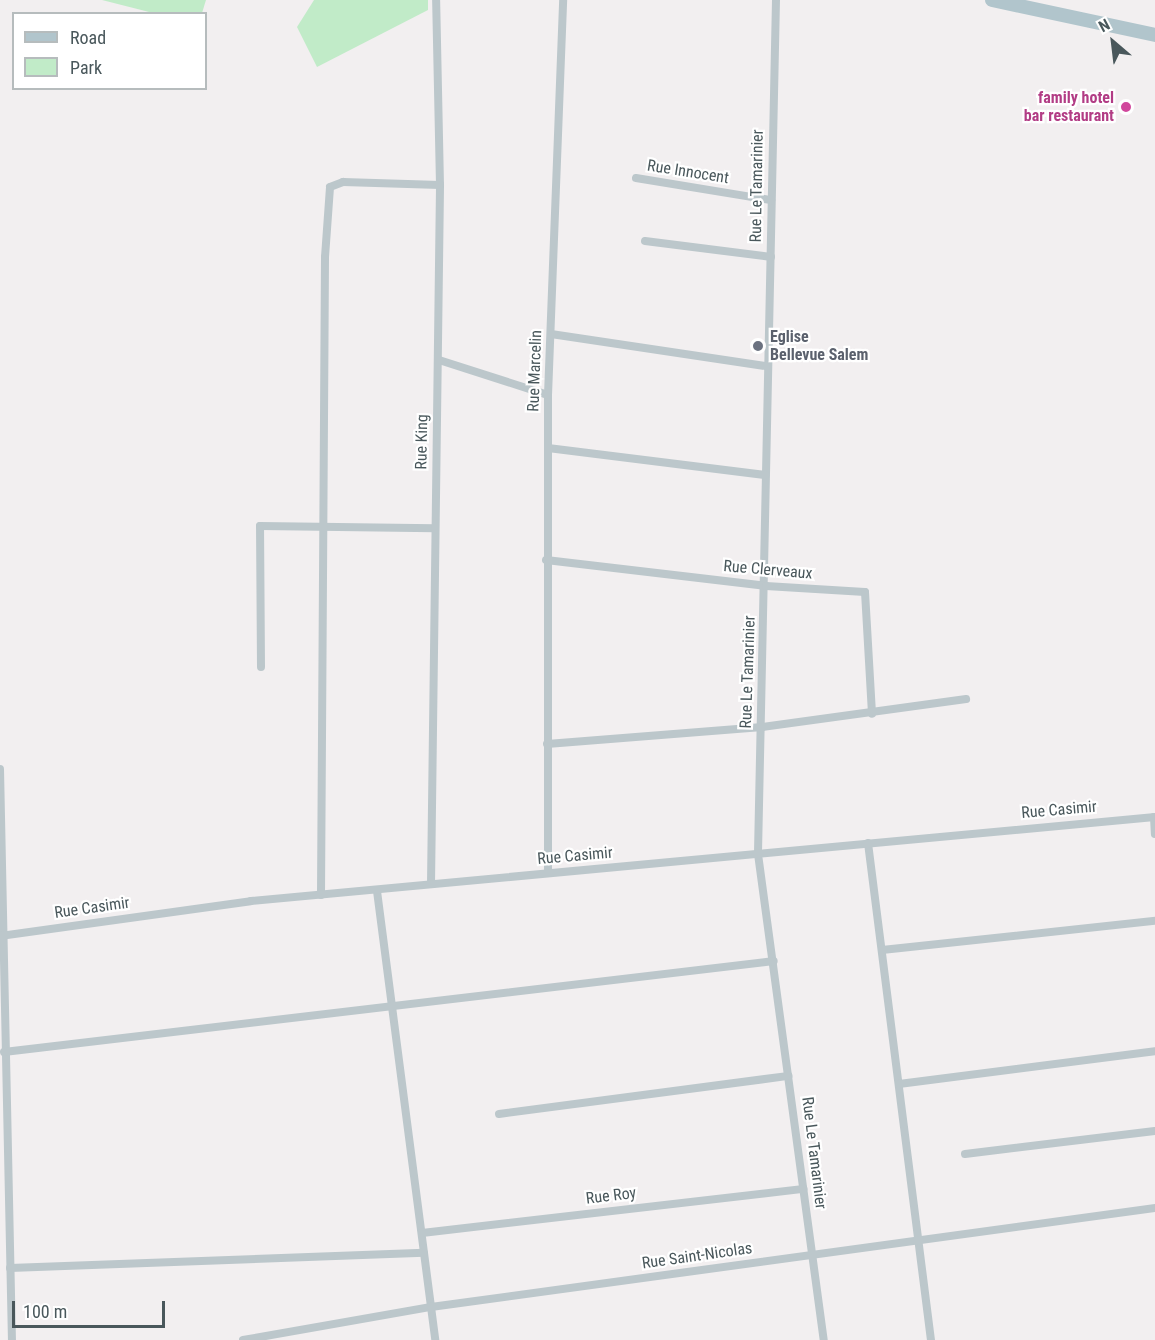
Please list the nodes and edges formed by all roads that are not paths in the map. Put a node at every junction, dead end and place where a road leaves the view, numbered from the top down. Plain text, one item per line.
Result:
1 (436, 0) edge
2 (563, 0) edge
3 (776, 0) edge
4 (992, 0) edge
5 (1049, 6) edge
6 (1155, 34) edge
7 (636, 178) dead end
8 (441, 185) junction
9 (771, 200) junction
10 (645, 241) dead end
11 (771, 258) junction
12 (551, 334) junction
13 (439, 360) junction
14 (766, 366) junction
15 (548, 395) junction
16 (548, 448) junction
17 (765, 475) junction
18 (323, 527) junction
19 (435, 528) junction
20 (546, 560) junction
21 (766, 586) junction
22 (261, 667) dead end
23 (966, 699) dead end
24 (872, 714) junction
25 (762, 727) junction
26 (547, 744) junction
27 (0, 769) edge
28 (1154, 817) edge
29 (1155, 834) edge
30 (868, 843) junction
31 (758, 854) junction
32 (548, 873) junction
33 (431, 884) junction
34 (377, 891) junction
35 (321, 895) junction
36 (1155, 921) edge
37 (1, 936) edge
38 (882, 950) junction
39 (774, 961) junction
40 (391, 1004) junction
41 (1, 1010) edge
42 (1155, 1050) edge
43 (4, 1052) junction
44 (789, 1076) junction
45 (899, 1084) junction
46 (499, 1114) dead end
47 (1155, 1131) edge
48 (964, 1154) dead end
49 (4, 1183) edge
50 (803, 1189) junction
51 (1155, 1208) edge
52 (422, 1233) junction
53 (919, 1242) junction
54 (424, 1253) junction
55 (812, 1256) junction
56 (10, 1268) junction
57 (431, 1307) junction
58 (12, 1340) edge
59 (243, 1340) edge
60 (435, 1340) edge
61 (824, 1340) edge
62 (932, 1340) edge

1 - 8 street, Rue King
2 - 12 street, Rue Marcelin
3 - 9 street, Rue Le Tamarinier
4 - 5 main road
5 - 6 main road
7 - 9 street, Rue Innocent
8 - 13 street, Rue King
8 - 18 street
9 - 11 street, Rue Le Tamarinier
10 - 11 street
11 - 14 street, Rue Le Tamarinier
12 - 14 street
12 - 15 street, Rue Marcelin
13 - 15 street
13 - 19 street, Rue King
14 - 17 street, Rue Le Tamarinier
15 - 16 street, Rue Marcelin
16 - 17 street
16 - 20 street, Rue Marcelin
17 - 21 street, Rue Le Tamarinier
18 - 19 street
18 - 22 street
18 - 35 street
19 - 33 street, Rue King
20 - 21 street, Rue Clerveaux
20 - 26 street, Rue Marcelin
21 - 24 street, Rue Clerveaux
21 - 25 street, Rue Le Tamarinier
23 - 24 street
24 - 25 street
25 - 26 street
25 - 31 street, Rue Le Tamarinier
26 - 32 street, Rue Marcelin
27 - 37 street
28 - 29 street
28 - 30 street, Rue Casimir
30 - 31 street, Rue Casimir
30 - 38 street
31 - 32 street, Rue Casimir
31 - 39 street, Rue Le Tamarinier
32 - 33 street, Rue Casimir
33 - 34 street, Rue Casimir
34 - 35 street, Rue Casimir
34 - 40 street
35 - 37 street, Rue Casimir
36 - 38 street
37 - 41 street
38 - 45 street
39 - 40 street
39 - 44 street, Rue Le Tamarinier
40 - 43 street
40 - 52 street
41 - 43 street
42 - 45 street
43 - 49 street
44 - 46 street
44 - 50 street, Rue Le Tamarinier
45 - 53 street
47 - 48 street
49 - 56 street
50 - 52 street, Rue Roy
50 - 55 street, Rue Le Tamarinier
51 - 53 street, Rue Saint-Nicolas
52 - 54 street
53 - 55 street, Rue Saint-Nicolas
53 - 62 street
54 - 56 street
54 - 57 street
55 - 57 street, Rue Saint-Nicolas
55 - 61 street, Rue Le Tamarinier
56 - 58 street
57 - 59 street, Rue Saint-Nicolas
57 - 60 street

